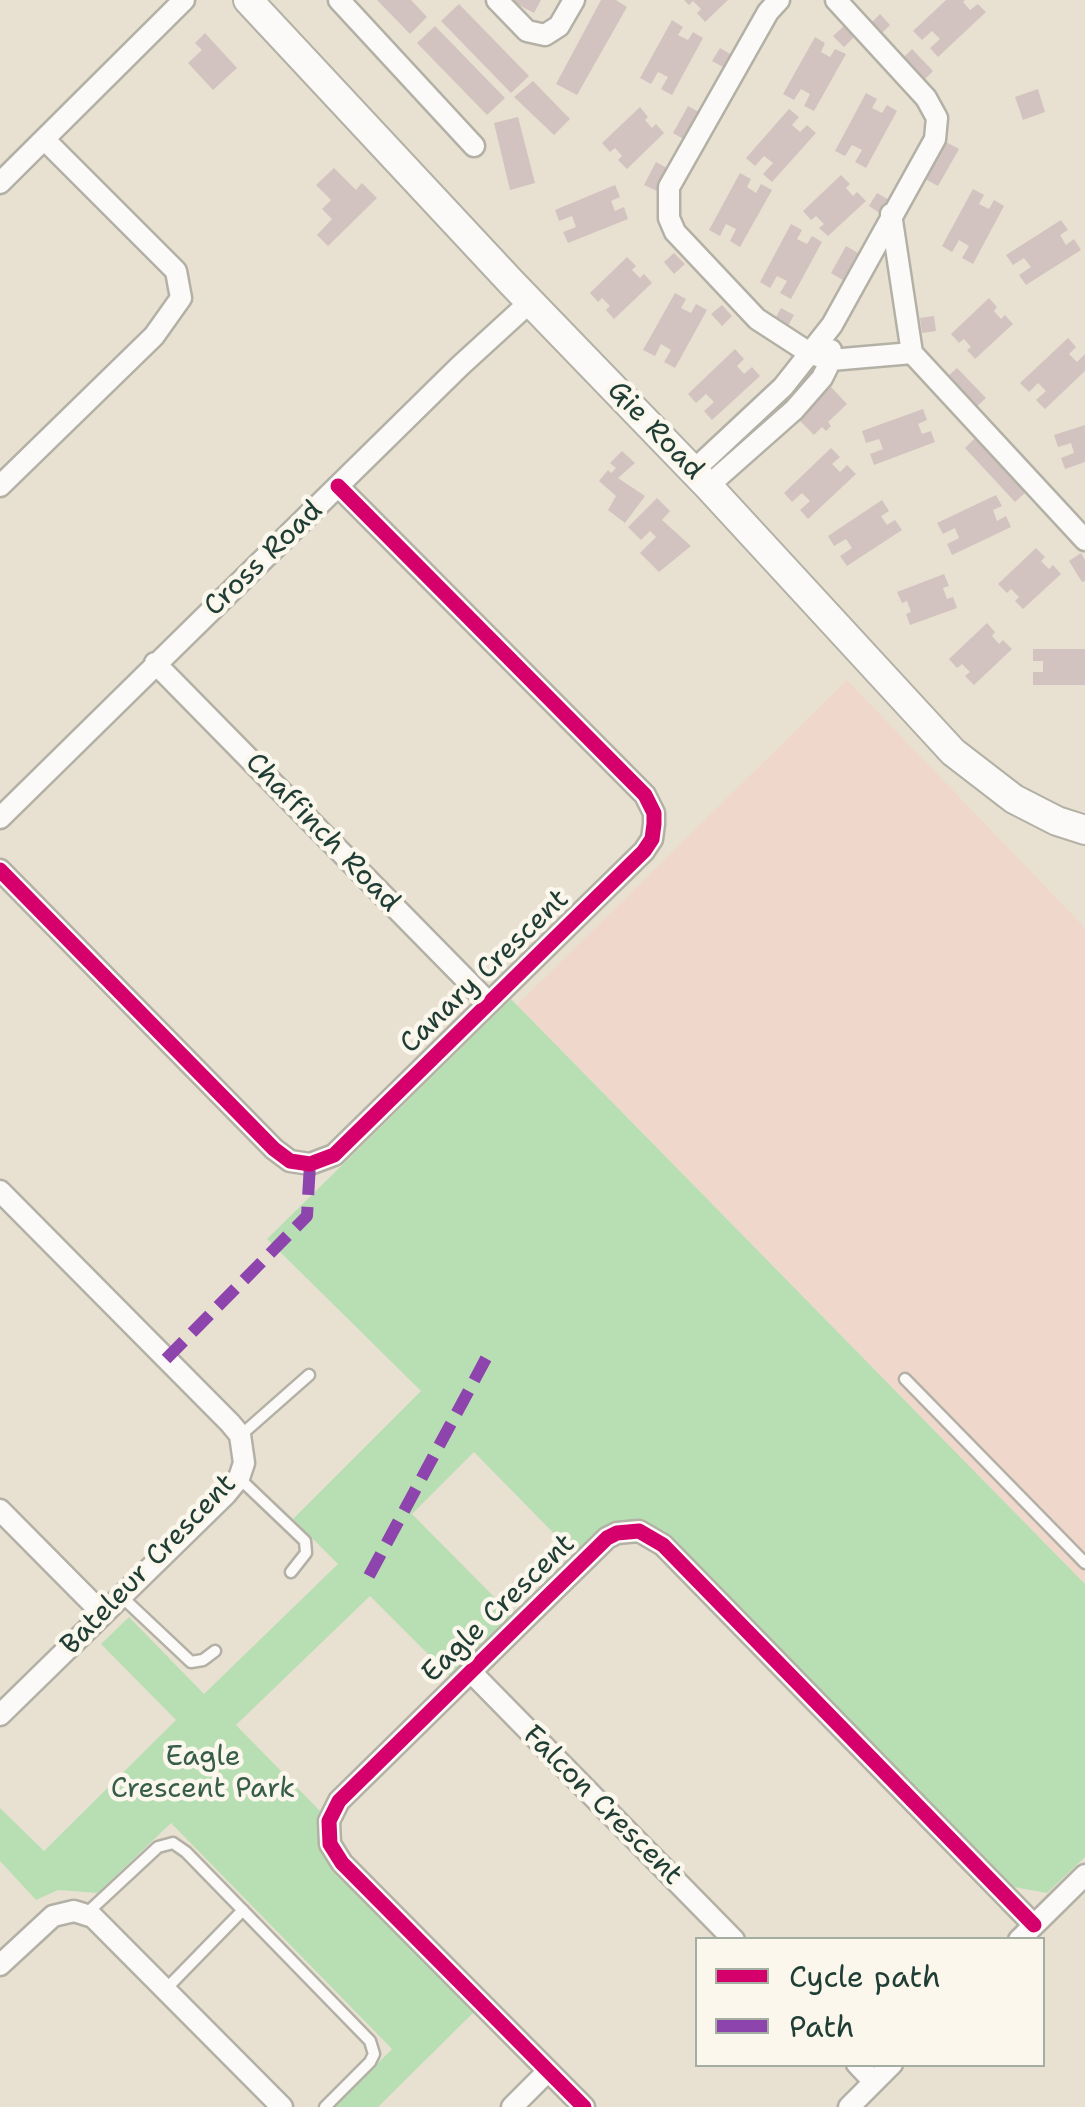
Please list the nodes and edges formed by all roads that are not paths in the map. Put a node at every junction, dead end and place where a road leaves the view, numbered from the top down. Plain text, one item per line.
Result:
1 (184, 0) edge
2 (248, 0) edge
3 (339, 0) edge
4 (496, 0) edge
5 (574, 0) edge
6 (779, 0) edge
7 (836, 0) edge
8 (45, 140) junction
9 (474, 146) dead end
10 (0, 184) edge
11 (891, 214) junction
12 (530, 302) junction
13 (912, 352) junction
14 (821, 357) junction
15 (700, 478) junction
16 (0, 486) edge
17 (338, 486) junction
18 (1085, 540) edge
19 (155, 663) junction
20 (0, 818) edge
21 (1085, 830) edge
22 (0, 870) edge
23 (489, 1004) junction
24 (0, 1191) edge
25 (308, 1375) dead end
26 (905, 1379) dead end
27 (240, 1435) junction
28 (238, 1478) junction
29 (0, 1510) edge
30 (1085, 1563) edge
31 (291, 1572) dead end
32 (122, 1596) junction
33 (104, 1614) junction
34 (216, 1651) dead end
35 (471, 1672) junction
36 (0, 1715) edge
37 (1085, 1876) edge
38 (243, 1910) junction
39 (86, 1914) junction
40 (1027, 1932) edge
41 (731, 1937) edge
42 (0, 1965) edge
43 (166, 1989) junction
44 (860, 2067) edge
45 (889, 2067) edge
46 (548, 2071) junction
47 (874, 2082) junction
48 (282, 2107) edge
49 (325, 2107) edge
50 (512, 2107) edge
51 (584, 2107) edge
52 (849, 2107) edge

1 - 8 street
2 - 12 street, Gie Road
3 - 9 street
4 - 5 street
6 - 14 street
7 - 11 street
8 - 10 street
8 - 16 street
11 - 13 street
11 - 14 street
12 - 15 street, Gie Road
12 - 17 street, Cross Road
13 - 14 street
13 - 18 street
14 - 15 street
15 - 21 street, Gie Road
17 - 19 street, Cross Road
17 - 23 street, Canary Crescent
19 - 20 street, Cross Road
19 - 23 street, Chaffinch Road
22 - 23 street, Canary Crescent
24 - 27 street, Bateleur Crescent
25 - 27 lane
26 - 30 lane
27 - 28 street, Bateleur Crescent
28 - 31 lane
28 - 32 street, Bateleur Crescent
29 - 33 street
32 - 33 street, Bateleur Crescent
32 - 34 lane
33 - 36 street, Bateleur Crescent
35 - 40 street, Eagle Crescent
35 - 41 street, Falcon Crescent
35 - 46 street, Eagle Crescent
37 - 40 street
38 - 39 lane
38 - 43 lane
38 - 49 lane
39 - 42 street
39 - 43 street
43 - 48 street
44 - 47 street
45 - 47 street
46 - 50 street
46 - 51 street, Eagle Crescent
47 - 52 street

